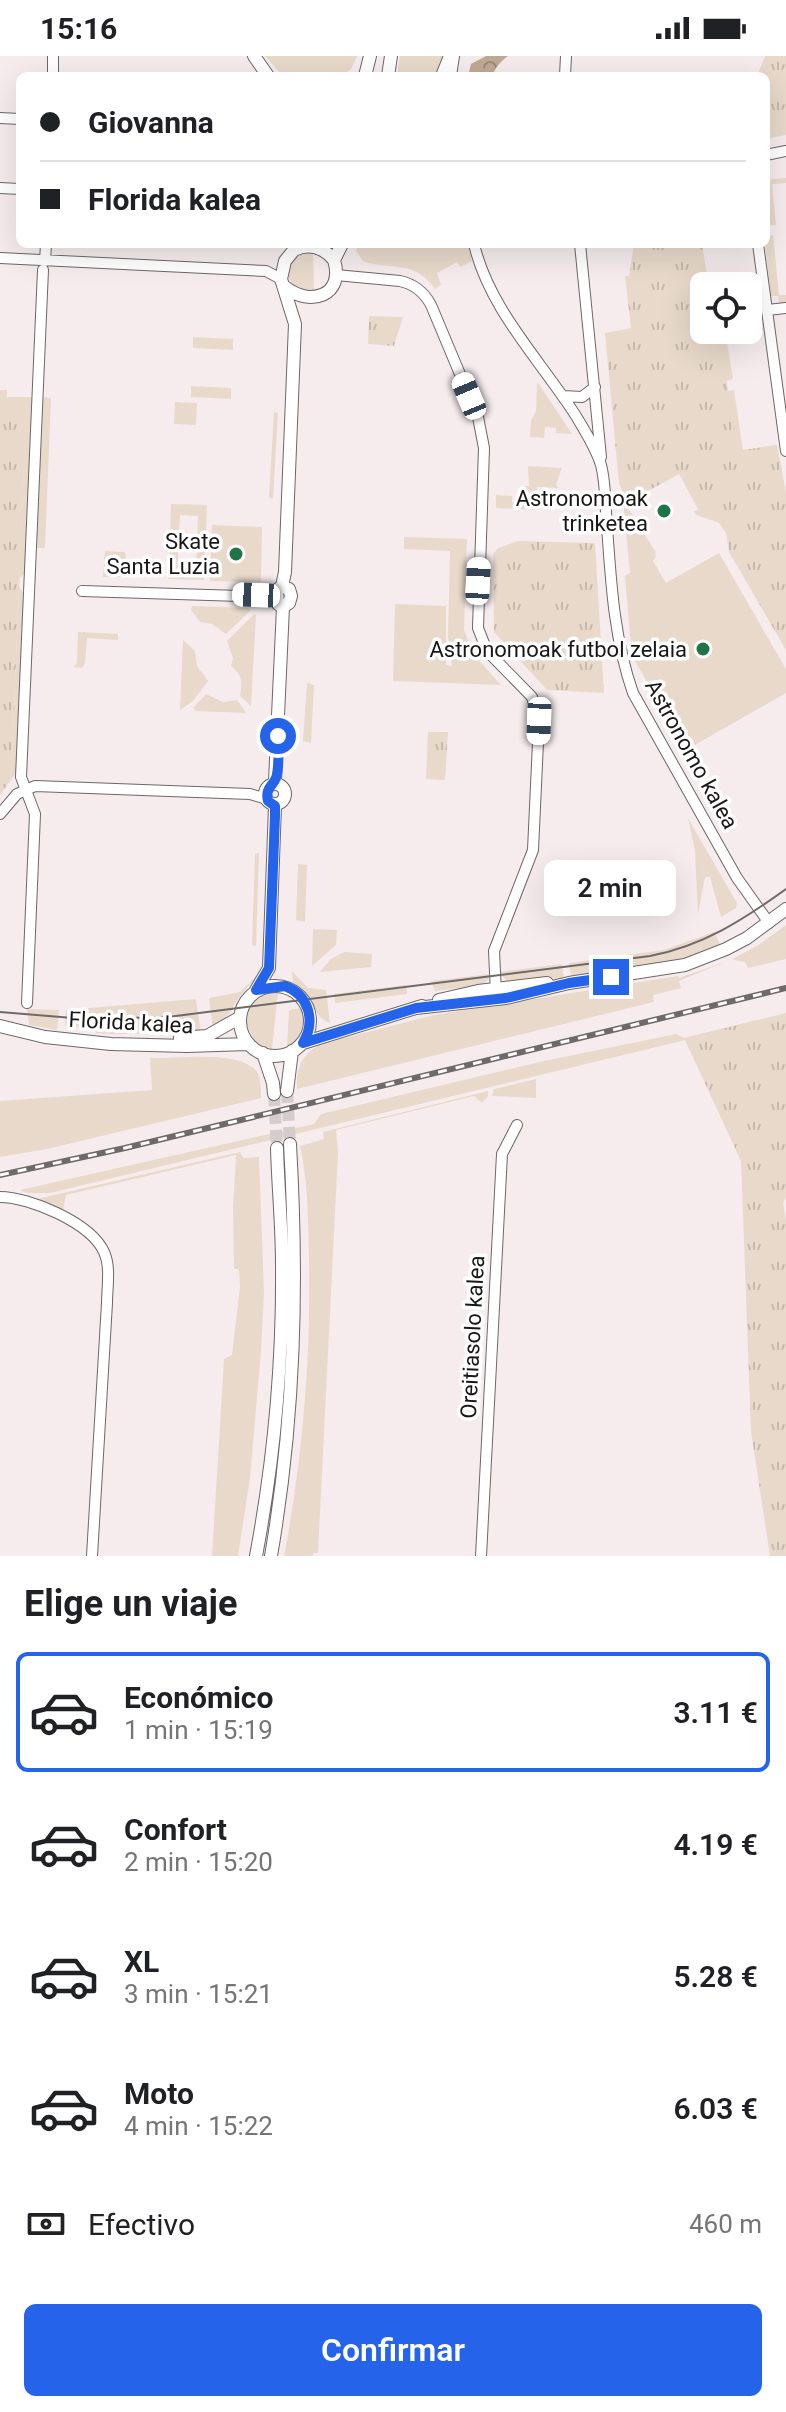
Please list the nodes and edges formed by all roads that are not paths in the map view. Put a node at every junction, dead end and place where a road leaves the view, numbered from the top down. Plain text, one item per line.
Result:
1 (46, 248) edge
2 (294, 248) edge
3 (317, 248) edge
4 (340, 248) edge
5 (475, 248) edge
6 (580, 248) edge
7 (759, 248) edge
8 (0, 258) edge
9 (334, 260) junction
10 (44, 266) junction
11 (336, 275) junction
12 (283, 283) junction
13 (307, 298) junction
14 (786, 308) edge
15 (767, 310) junction
16 (295, 324) junction
17 (595, 387) junction
18 (563, 396) junction
19 (786, 451) edge
20 (602, 467) junction
21 (82, 591) dead end
22 (280, 596) junction
23 (25, 789) junction
24 (271, 802) junction
25 (0, 814) edge
26 (786, 909) edge
27 (769, 923) junction
28 (269, 968) junction
29 (283, 986) junction
30 (256, 990) junction
31 (496, 994) junction
32 (27, 1003) dead end
33 (310, 1015) junction
34 (239, 1018) junction
35 (357, 1025) junction
36 (0, 1026) edge
37 (14, 1029) junction
38 (248, 1044) junction
39 (298, 1047) junction
40 (263, 1053) junction
41 (517, 1125) dead end
42 (0, 1197) edge
43 (0, 1203) edge
44 (69, 1221) junction
45 (92, 1556) edge
46 (256, 1556) edge
47 (271, 1556) edge
48 (481, 1556) edge

1 - 10 street
2 - 12 main road
3 - 9 main road
4 - 9 main road
5 - 18 street, Astronomo kalea
6 - 17 street
7 - 15 street
8 - 10 street
9 - 11 main road
10 - 12 street
10 - 23 street
11 - 13 main road
11 - 31 street
12 - 13 main road
12 - 16 main road
13 - 16 main road
14 - 15 street
15 - 19 street
16 - 22 main road
17 - 18 street
17 - 20 street
18 - 20 street, Astronomo kalea
20 - 27 street, Astronomo kalea
21 - 22 street
22 - 24 main road
23 - 24 street
23 - 25 street
23 - 32 street
24 - 28 main road
26 - 27 main road
27 - 31 main road
28 - 29 main road
28 - 30 main road
29 - 30 main road
29 - 33 main road
30 - 34 main road
31 - 35 main road
33 - 35 main road
33 - 39 main road
34 - 37 main road, Florida kalea
34 - 38 main road
35 - 39 main road
36 - 37 main road, Florida kalea
37 - 38 main road, Florida kalea
38 - 40 main road
39 - 40 main road
39 - 40 main road
41 - 48 street, Oreitiasolo kalea
42 - 44 street
43 - 44 street
44 - 45 street
46 - 47 main road

